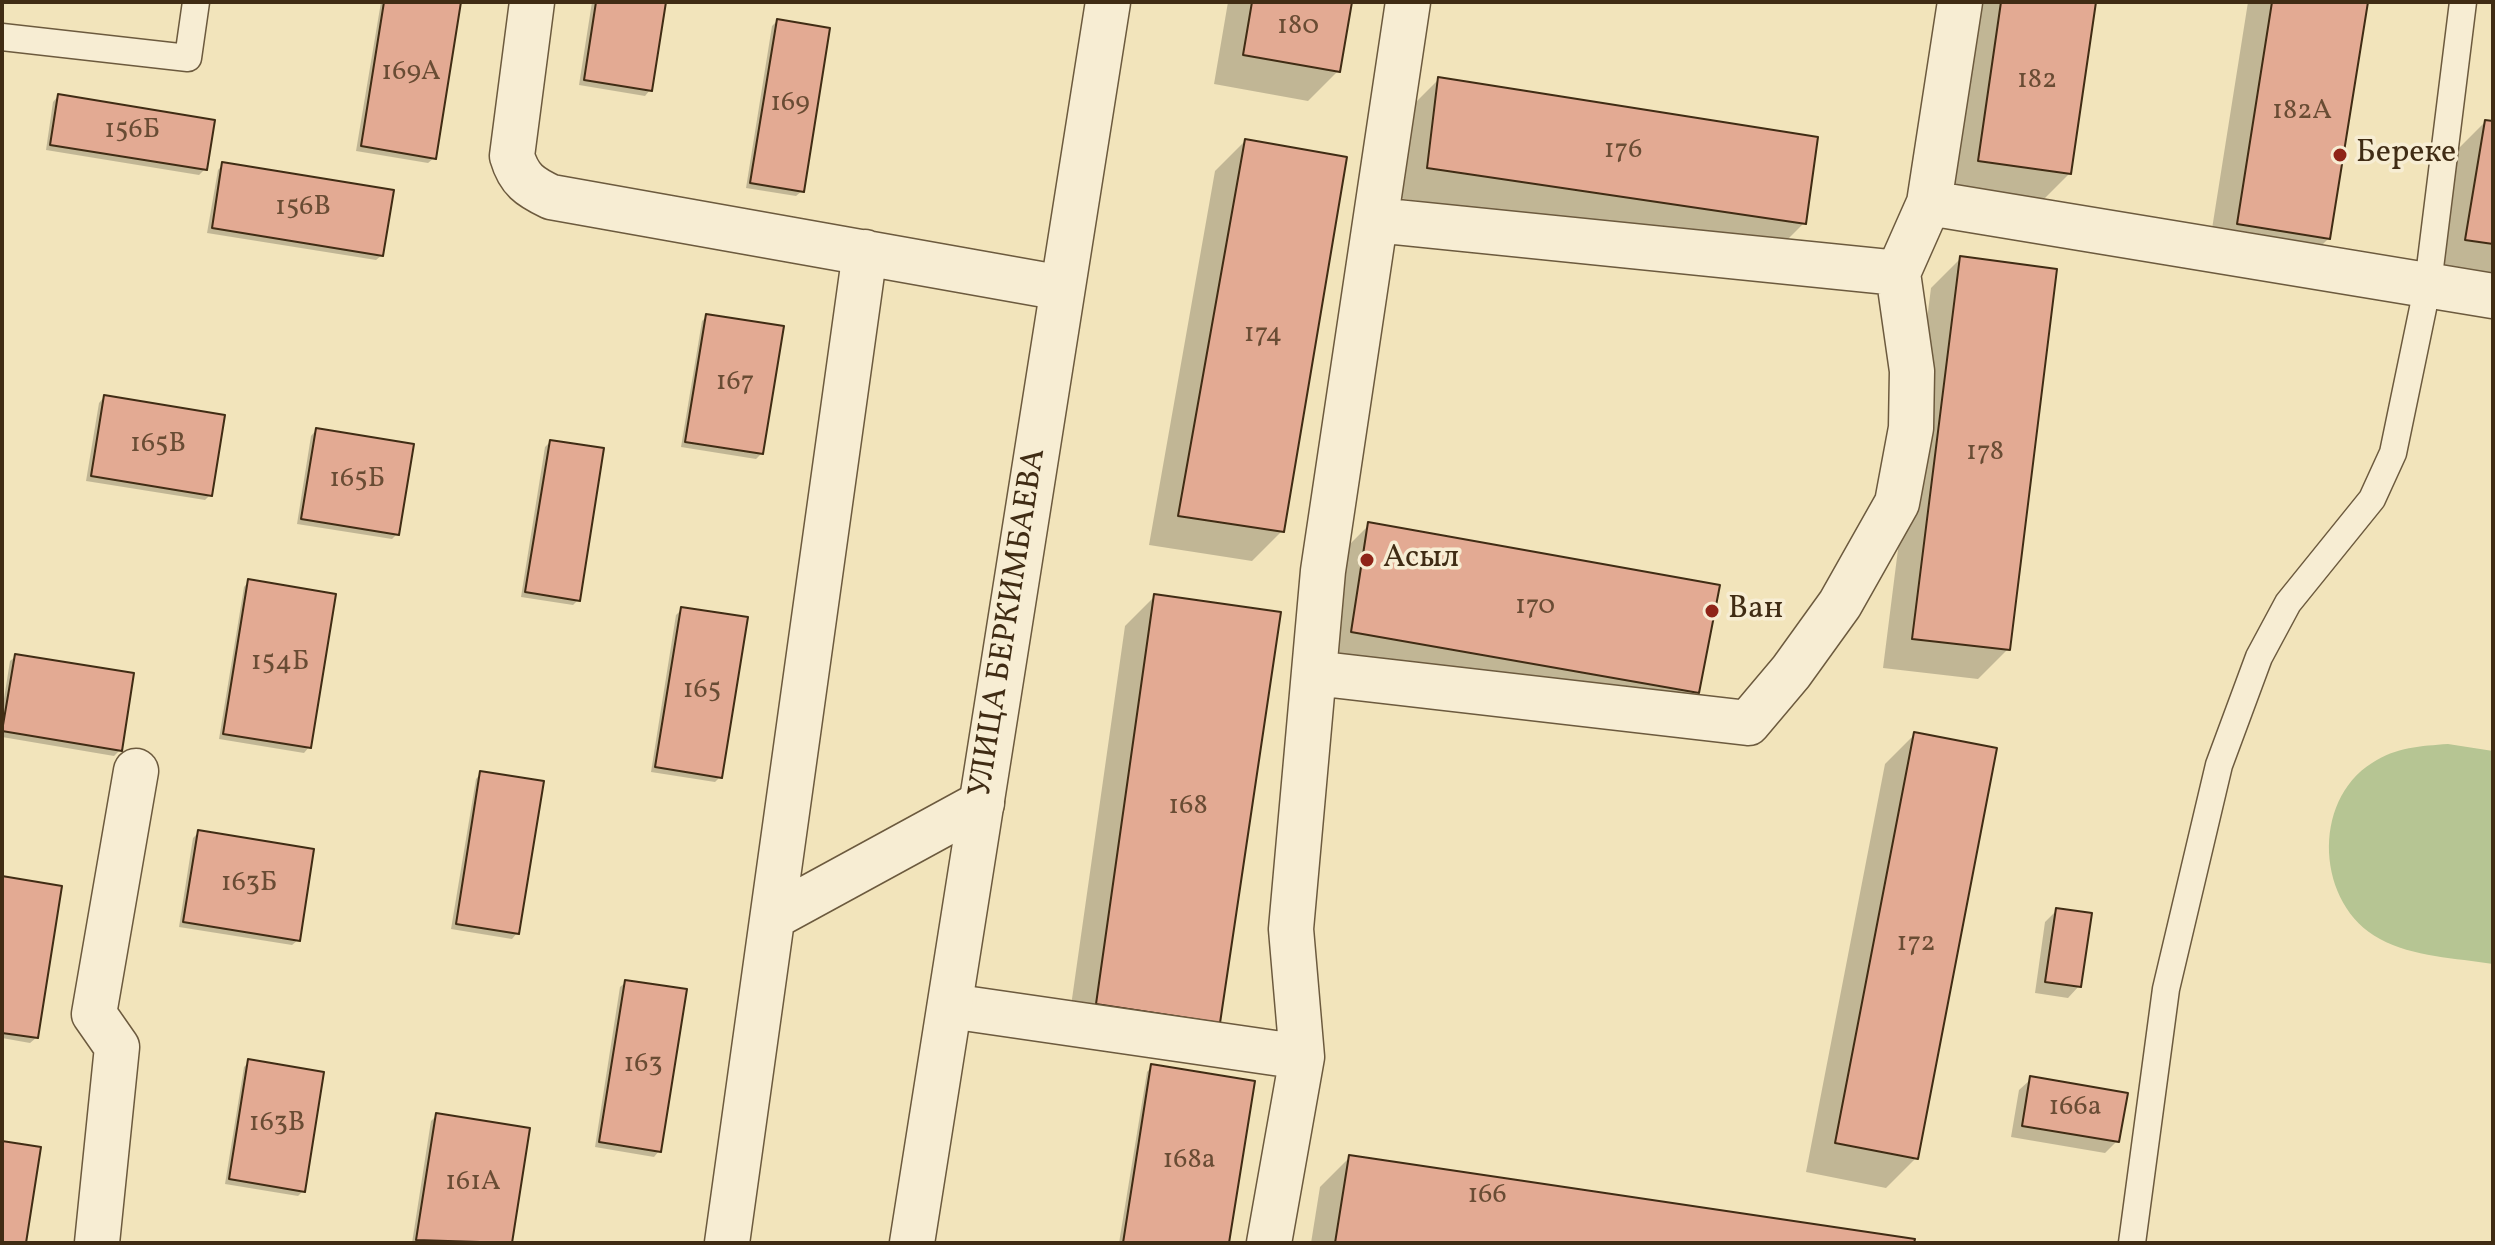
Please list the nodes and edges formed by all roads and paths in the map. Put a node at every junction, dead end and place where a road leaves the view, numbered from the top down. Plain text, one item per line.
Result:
1 (196, 2) edge
2 (532, 2) edge
3 (1108, 2) edge
4 (1408, 2) edge
5 (1960, 2) edge
6 (2463, 2) edge
7 (2, 37) edge
8 (1929, 203) junction
9 (1376, 220) junction
10 (865, 252) junction
11 (1898, 273) junction
12 (2428, 284) junction
13 (1062, 288) junction
14 (2493, 296) edge
15 (1314, 673) junction
16 (136, 771) dead end
17 (982, 803) junction
18 (773, 917) junction
19 (950, 1006) junction
20 (1302, 1057) junction
21 (97, 1243) edge
22 (727, 1243) edge
23 (912, 1243) edge
24 (1269, 1243) edge
25 (2132, 1243) edge

1 - 7 lane
2 - 10 street
3 - 13 street, УЛИЦА БЕРКИМБАЕВА
4 - 9 street
5 - 8 street
6 - 12 lane
8 - 11 street
8 - 12 street
9 - 11 street
9 - 15 street
10 - 13 street
10 - 18 street
11 - 15 street
12 - 14 street
12 - 25 lane
13 - 17 street, УЛИЦА БЕРКИМБАЕВА
15 - 20 street
16 - 21 street
17 - 18 street
17 - 19 street, УЛИЦА БЕРКИМБАЕВА
18 - 22 street
19 - 20 street
19 - 23 street, УЛИЦА БЕРКИМБАЕВА
20 - 24 street

